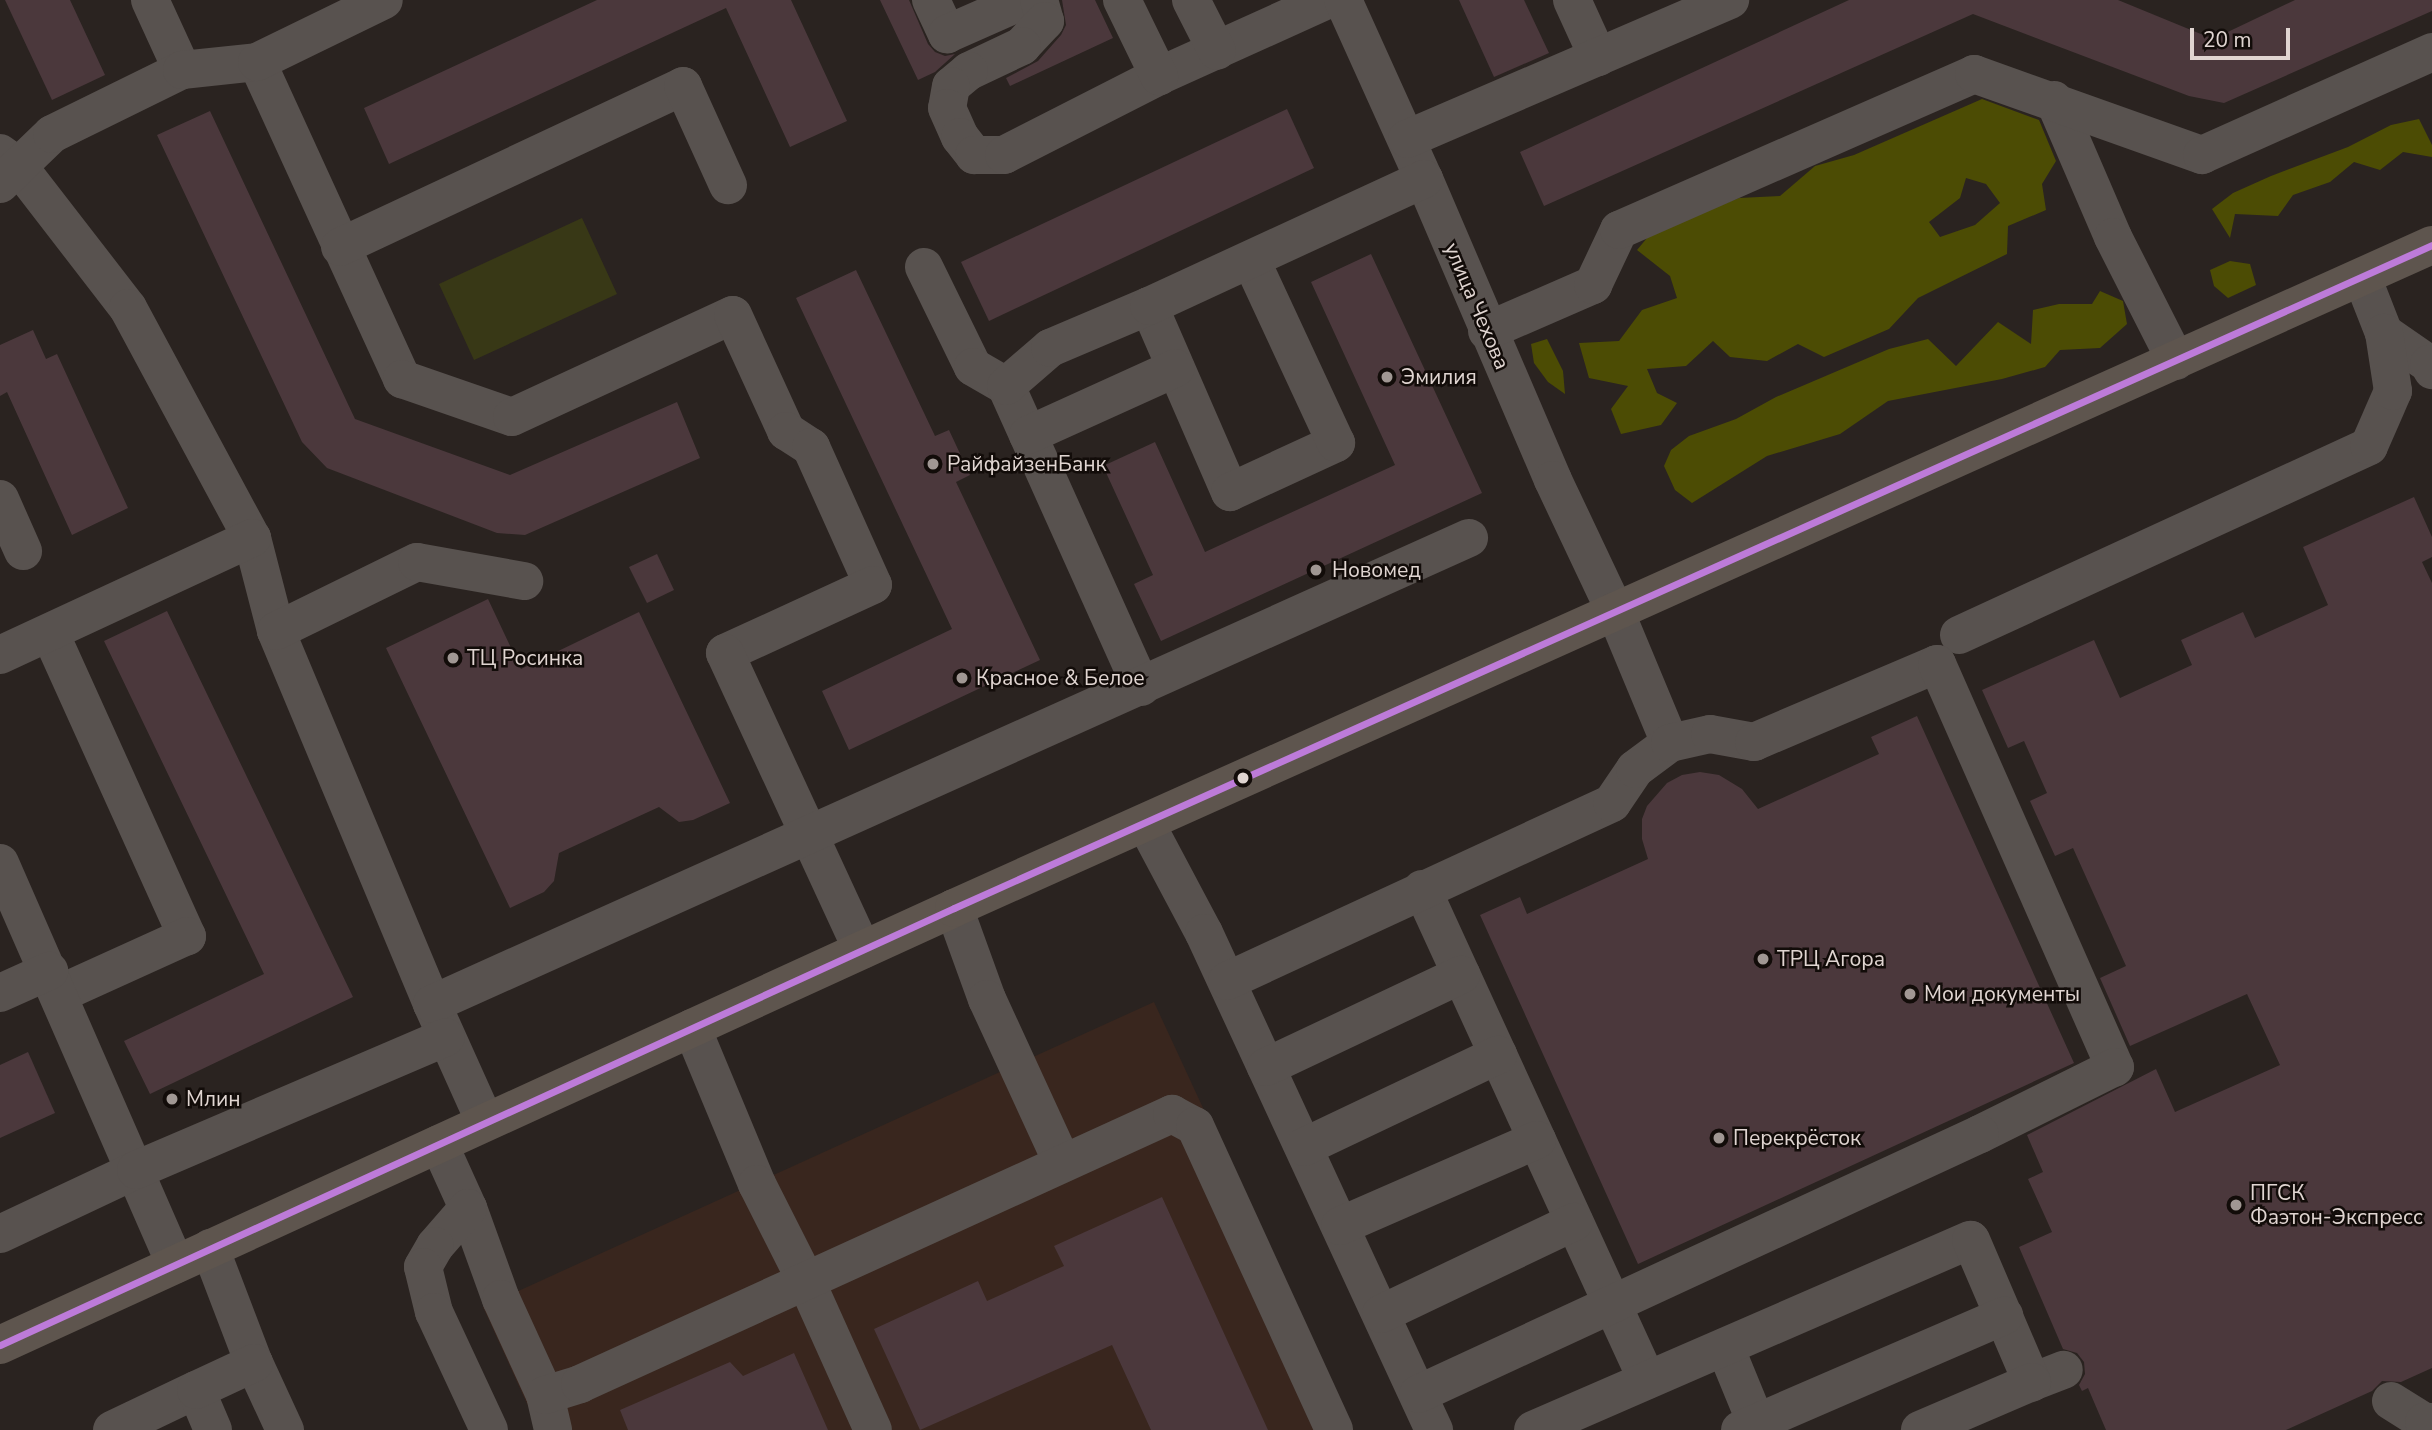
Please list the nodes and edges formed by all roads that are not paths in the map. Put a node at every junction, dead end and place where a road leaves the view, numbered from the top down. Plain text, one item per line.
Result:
1 (150, 0) edge
2 (384, 0) edge
3 (931, 0) edge
4 (1024, 0) edge
5 (1039, 0) edge
6 (1122, 0) edge
7 (1191, 0) edge
8 (1326, 0) edge
9 (1343, 0) edge
10 (1572, 0) edge
11 (1730, 0) edge
12 (1217, 51) junction
13 (2432, 52) edge
14 (1598, 57) junction
15 (257, 62) junction
16 (182, 70) junction
17 (1159, 76) junction
18 (2053, 100) junction
19 (1407, 139) junction
20 (6, 168) edge
21 (1424, 179) junction
22 (728, 186) dead end
23 (2432, 245) edge
24 (340, 247) junction
25 (1251, 260) junction
26 (924, 267) dead end
27 (2362, 277) junction
28 (1149, 306) junction
29 (1487, 331) junction
30 (2384, 333) junction
31 (2176, 361) junction
32 (1176, 368) junction
33 (2432, 370) edge
34 (1006, 386) junction
35 (1028, 435) junction
36 (0, 499) edge
37 (253, 538) junction
38 (1469, 538) dead end
39 (23, 551) dead end
40 (524, 581) dead end
41 (1615, 611) junction
42 (276, 631) junction
43 (50, 633) junction
44 (1959, 635) dead end
45 (0, 655) edge
46 (1141, 687) junction
47 (1670, 744) junction
48 (1146, 824) junction
49 (807, 836) junction
50 (0, 863) edge
51 (1422, 889) junction
52 (954, 908) junction
53 (862, 950) junction
54 (1461, 975) junction
55 (1227, 981) junction
56 (54, 982) junction
57 (0, 993) edge
58 (439, 1020) junction
59 (692, 1028) junction
60 (1498, 1055) junction
61 (1266, 1067) junction
62 (485, 1122) junction
63 (1537, 1140) junction
64 (439, 1144) junction
65 (1304, 1147) junction
66 (1062, 1162) junction
67 (135, 1170) junction
68 (468, 1209) junction
69 (1574, 1222) junction
70 (1340, 1226) junction
71 (0, 1234) edge
72 (210, 1248) junction
73 (175, 1264) junction
74 (806, 1281) junction
75 (1612, 1303) junction
76 (1381, 1314) junction
77 (2004, 1316) junction
78 (0, 1345) edge
79 (1725, 1347) junction
80 (254, 1363) junction
81 (1647, 1381) junction
82 (196, 1390) junction
83 (1418, 1394) junction
84 (2392, 1401) dead end
85 (549, 1412) edge
86 (2432, 1422) edge
87 (1752, 1428) edge
88 (112, 1430) edge
89 (213, 1430) edge
90 (285, 1430) edge
91 (489, 1430) edge
92 (873, 1430) edge
93 (1335, 1430) edge
94 (1434, 1430) edge
95 (1533, 1430) edge
96 (1920, 1430) edge

1 - 16 street
2 - 15 street
3 - 4 street
5 - 17 street
6 - 17 street
7 - 12 street
8 - 12 street
9 - 19 street, улица Чехова
10 - 14 street
11 - 14 street
12 - 17 street
13 - 18 street
14 - 19 street
15 - 16 street
15 - 24 street
16 - 20 street
18 - 29 street
18 - 31 street
19 - 21 street, улица Чехова
20 - 37 street
21 - 25 street
21 - 29 street, улица Чехова
22 - 24 street
23 - 27 main road
24 - 49 street
25 - 28 street
25 - 32 street
26 - 34 street
27 - 30 street
27 - 31 main road
28 - 32 street
28 - 34 street
29 - 41 street, улица Чехова
30 - 33 street
30 - 44 street
31 - 41 main road
32 - 35 street
34 - 35 street
35 - 46 street
36 - 39 street
37 - 42 street
37 - 43 street
38 - 46 street
40 - 42 street
41 - 47 street, улица Чехова
41 - 48 main road
42 - 58 street
43 - 45 street
43 - 56 street
46 - 49 street
47 - 51 street
47 - 75 street
48 - 52 main road
48 - 55 street
49 - 53 street
49 - 58 street
50 - 56 street
51 - 54 street
51 - 55 street
52 - 53 main road
52 - 66 street
53 - 59 main road
54 - 60 street
54 - 61 street
55 - 61 street
56 - 57 street
56 - 67 street
58 - 62 street
58 - 67 street
59 - 62 main road
59 - 74 street
60 - 63 street
60 - 65 street
61 - 65 street
62 - 64 main road
63 - 69 street
63 - 70 street
64 - 68 street
64 - 72 main road
65 - 70 street
66 - 74 street
66 - 93 street
67 - 71 street
67 - 73 street
68 - 85 street
68 - 91 street
69 - 75 street
69 - 76 street
70 - 76 street
72 - 73 main road
72 - 80 street
73 - 78 main road
74 - 85 street
74 - 92 street
75 - 81 street
75 - 83 street
76 - 83 street
77 - 79 street
77 - 87 street
77 - 96 street
79 - 81 street
79 - 87 street
80 - 82 street
80 - 90 street
81 - 95 street
82 - 88 street
82 - 89 street
83 - 94 street
84 - 86 street

